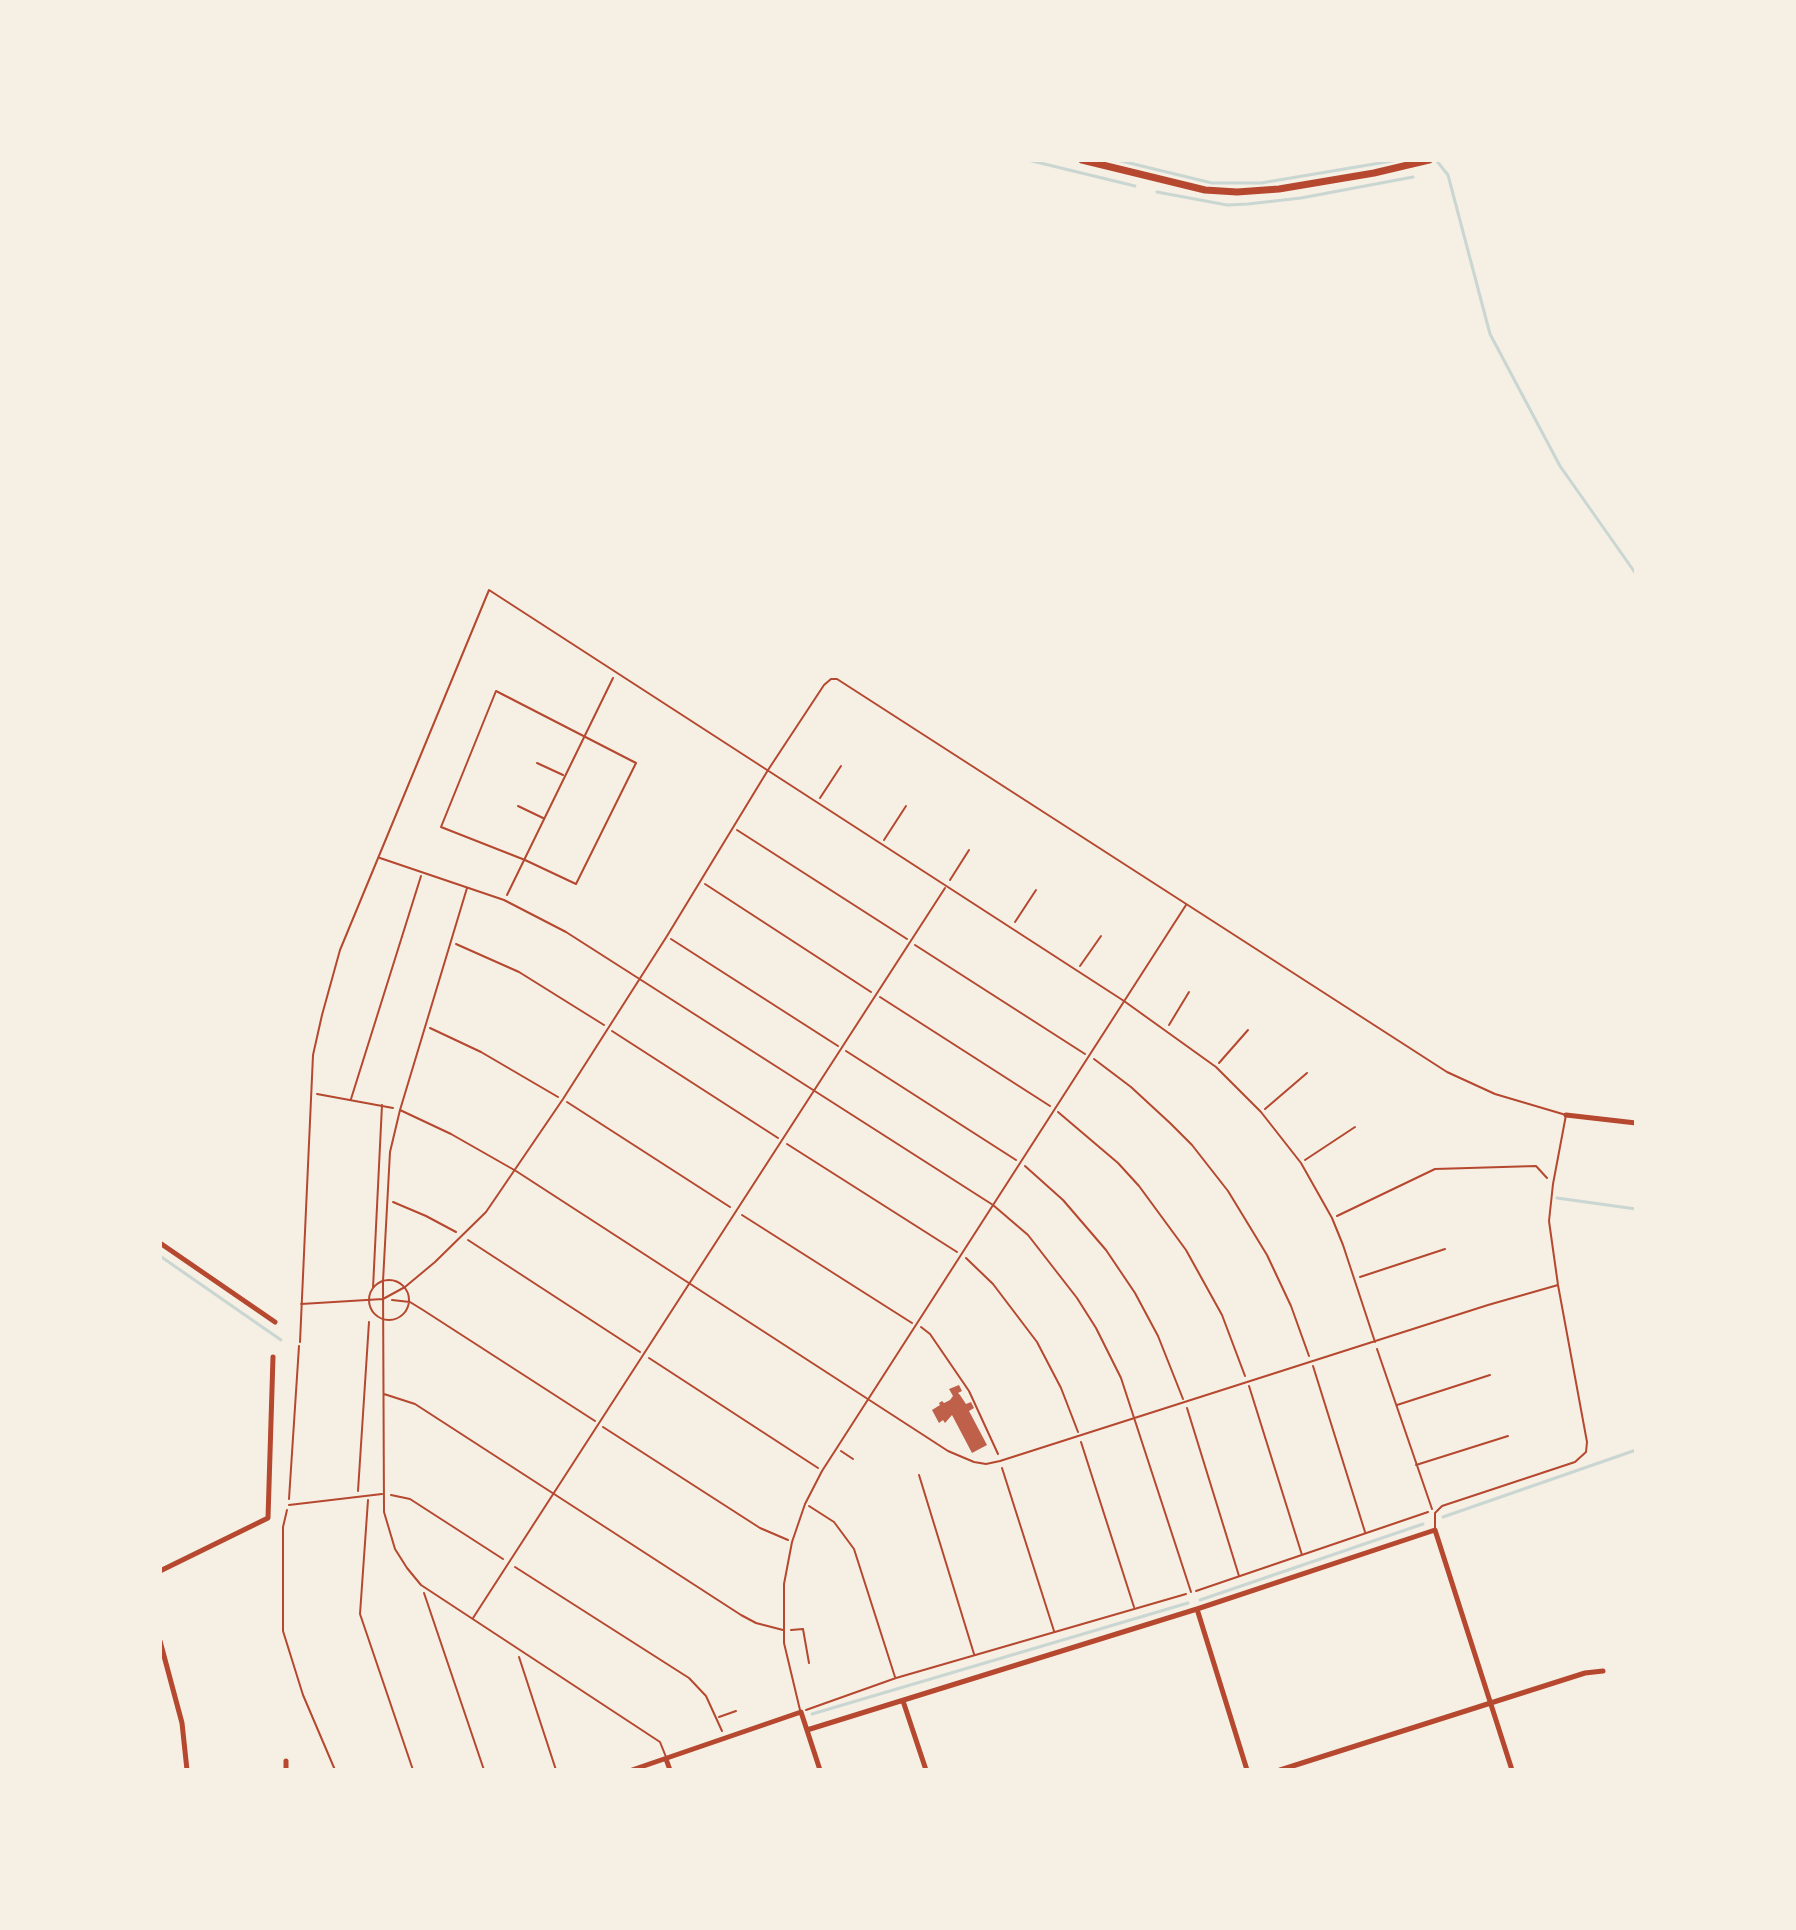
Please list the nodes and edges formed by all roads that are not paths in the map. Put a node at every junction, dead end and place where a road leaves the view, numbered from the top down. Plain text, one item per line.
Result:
1 (1082, 160) edge
2 (1428, 160) edge
3 (768, 770) junction
4 (378, 857) junction
5 (467, 886) junction
6 (946, 887) junction
7 (1187, 904) junction
8 (639, 977) junction
9 (1124, 1001) junction
10 (814, 1091) junction
11 (400, 1110) junction
12 (1566, 1115) junction
13 (1636, 1123) edge
14 (516, 1171) junction
15 (993, 1205) junction
16 (160, 1243) edge
17 (691, 1283) junction
18 (1558, 1285) junction
19 (383, 1299) junction
20 (301, 1304) junction
21 (275, 1322) dead end
22 (300, 1342) road end
23 (1375, 1342) junction
24 (273, 1357) dead end
25 (383, 1394) junction
26 (868, 1398) junction
27 (1134, 1418) junction
28 (382, 1494) junction
29 (555, 1494) junction
30 (289, 1505) road end
31 (1435, 1530) junction
32 (160, 1571) edge
33 (1191, 1592) road end
34 (1197, 1609) junction
35 (472, 1620) junction
36 (783, 1630) junction
37 (160, 1641) edge
38 (1603, 1671) dead end
39 (903, 1701) junction
40 (1491, 1703) junction
41 (801, 1712) junction
42 (807, 1730) junction
43 (666, 1759) junction
44 (286, 1761) dead end
45 (187, 1770) edge
46 (286, 1770) edge
47 (632, 1770) edge
48 (670, 1770) edge
49 (820, 1770) edge
50 (926, 1770) edge
51 (1247, 1770) edge
52 (1280, 1770) edge
53 (1512, 1770) edge

1 - 2 main road
3 - 4 lane
3 - 6 lane
3 - 7 lane
3 - 8 lane
4 - 5 lane
4 - 20 lane
5 - 8 lane
5 - 11 lane
6 - 9 lane
6 - 10 lane
7 - 9 lane
7 - 12 lane
8 - 10 lane
8 - 14 lane
9 - 15 lane
9 - 23 lane
10 - 15 lane
10 - 17 lane
11 - 14 lane
11 - 19 lane
12 - 13 street
12 - 18 lane
14 - 17 lane
14 - 19 lane
15 - 26 lane
15 - 27 lane
16 - 21 street
17 - 26 lane
17 - 29 lane
18 - 23 lane
18 - 31 lane
19 - 20 lane
19 - 25 lane
20 - 22 lane
23 - 27 lane
24 - 32 street
25 - 28 lane
25 - 29 lane
26 - 27 lane
26 - 36 lane
27 - 33 lane
28 - 30 lane
28 - 35 lane
29 - 35 lane
29 - 36 lane
31 - 34 street
31 - 40 street
34 - 39 street
34 - 51 street
35 - 43 lane
36 - 41 lane
37 - 45 street
38 - 40 street
39 - 42 street
39 - 50 street
40 - 52 street
40 - 53 street
41 - 42 street
41 - 43 street
42 - 49 street
43 - 47 street
43 - 48 street
44 - 46 street

